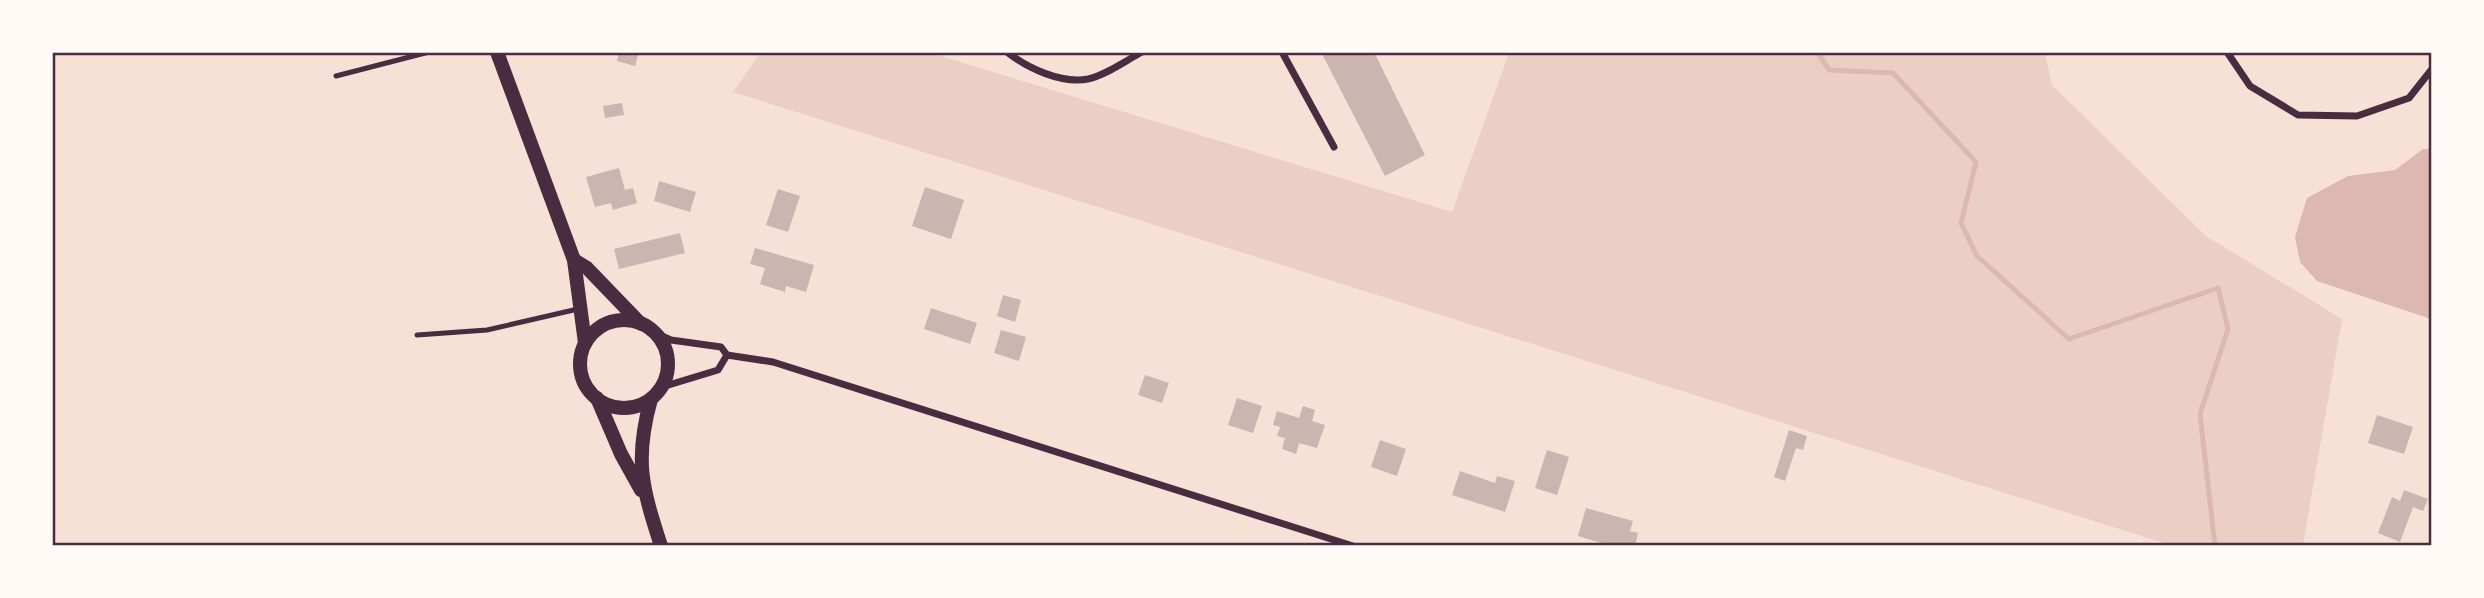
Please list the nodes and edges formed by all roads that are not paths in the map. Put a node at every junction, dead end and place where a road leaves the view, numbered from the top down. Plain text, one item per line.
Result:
1 (429, 52) edge
2 (497, 52) edge
3 (1007, 52) edge
4 (1142, 52) edge
5 (1282, 52) edge
6 (2227, 52) edge
7 (2431, 69) edge
8 (336, 76) dead end
9 (1334, 147) dead end
10 (574, 260) junction
11 (581, 309) junction
12 (641, 324) junction
13 (655, 333) junction
14 (416, 335) dead end
15 (585, 343) junction
16 (727, 355) junction
17 (662, 387) junction
18 (597, 398) junction
19 (651, 399) junction
20 (645, 497) junction
21 (661, 545) edge
22 (1353, 545) edge

1 - 8 lane
2 - 10 main road
3 - 4 street
5 - 9 street
6 - 7 street
10 - 11 main road
10 - 12 main road
11 - 14 lane
11 - 15 main road
12 - 13 main road
12 - 15 main road
13 - 16 street
13 - 17 main road
15 - 18 main road
16 - 17 street
16 - 22 street
17 - 19 main road
18 - 19 main road
18 - 20 main road
19 - 20 main road
20 - 21 main road

